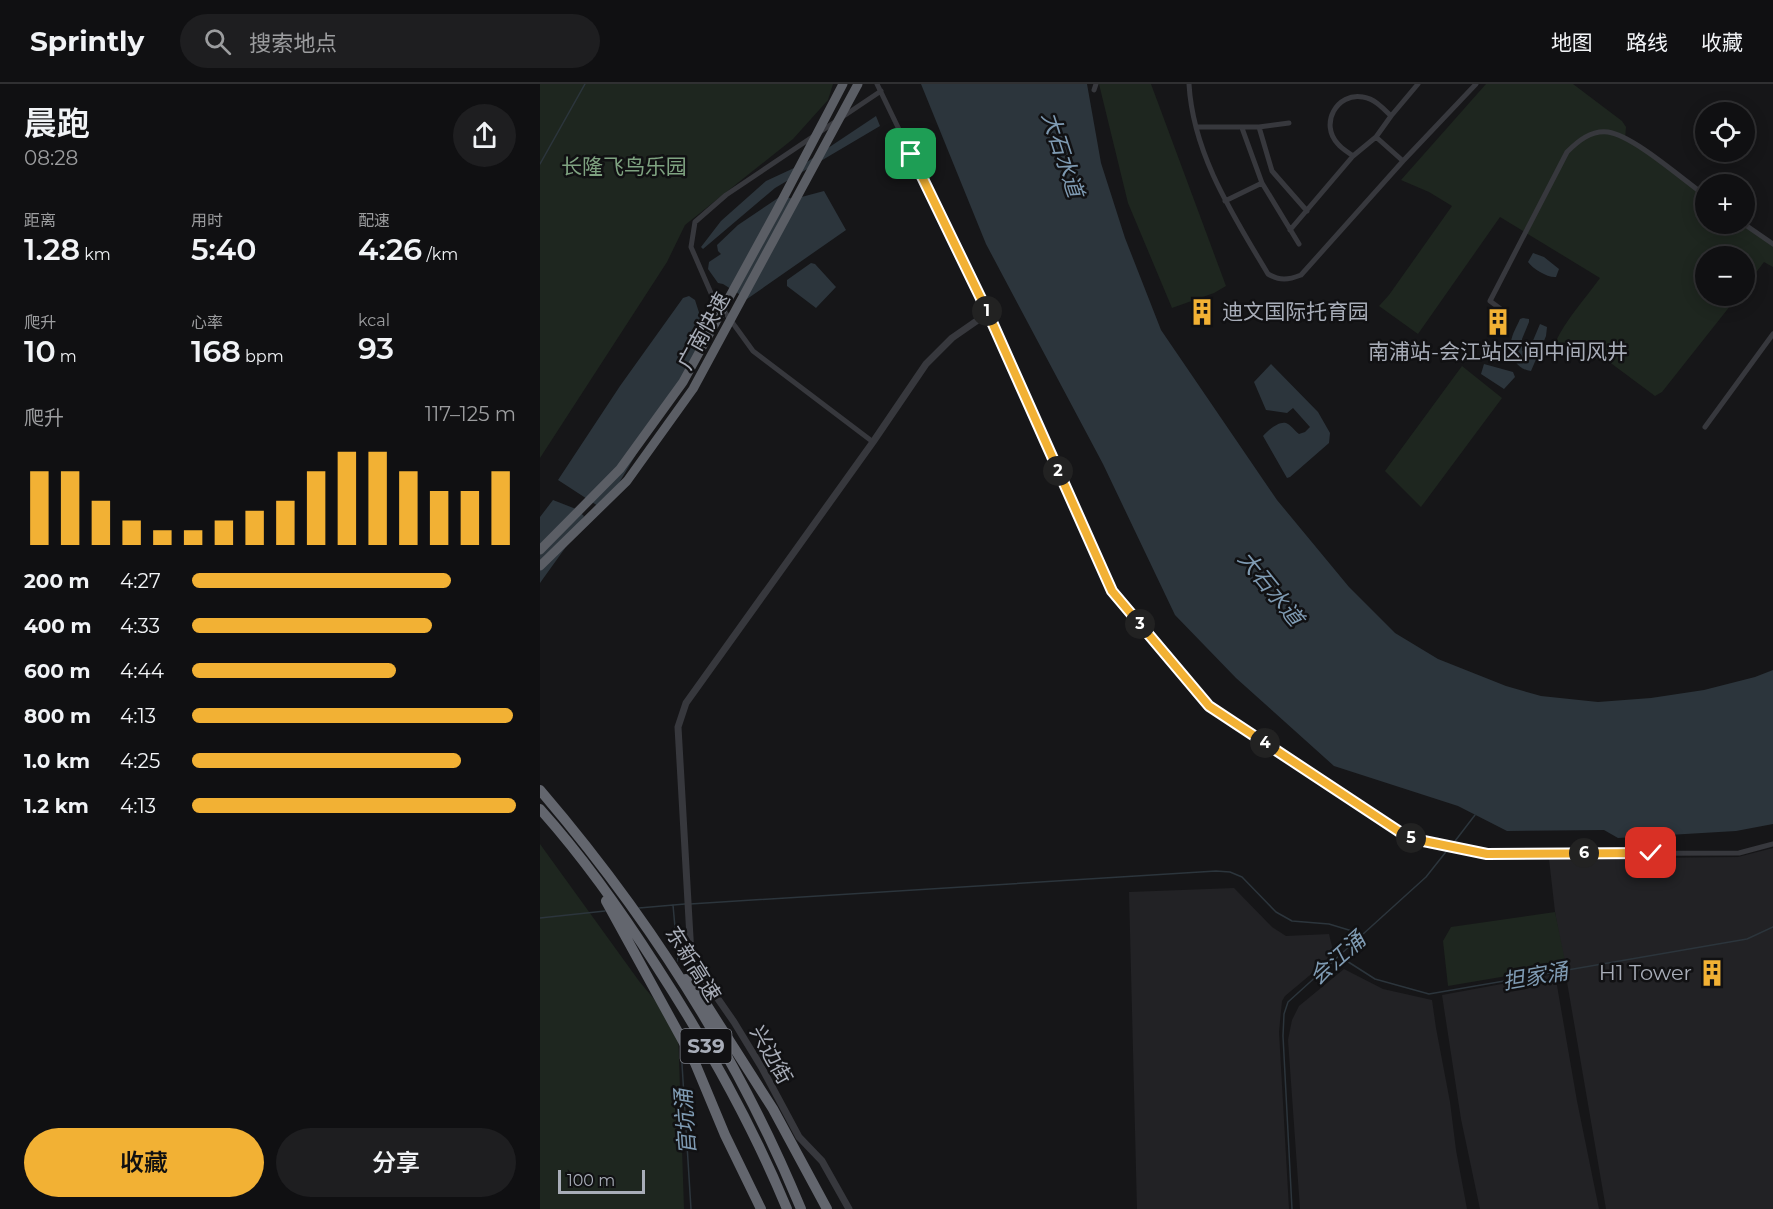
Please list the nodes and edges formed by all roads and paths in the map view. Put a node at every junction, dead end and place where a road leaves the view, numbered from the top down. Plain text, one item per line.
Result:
1 (843, 84) edge
2 (858, 84) edge
3 (877, 84) edge
4 (1189, 84) edge
5 (1418, 84) edge
6 (1476, 84) edge
7 (881, 91) junction
8 (1391, 116) junction
9 (1290, 123) dead end
10 (1197, 127) junction
11 (1258, 127) junction
12 (1242, 128) junction
13 (1376, 137) junction
14 (1353, 156) junction
15 (1403, 161) junction
16 (1262, 183) junction
17 (1695, 188) edge
18 (1225, 201) junction
19 (1307, 211) junction
20 (1290, 230) junction
21 (1755, 232) edge
22 (1299, 244) dead end
23 (1773, 244) edge
24 (1502, 310) dead end
25 (988, 313) junction
26 (1773, 334) edge
27 (1705, 427) dead end
28 (873, 442) junction
29 (540, 550) edge
30 (540, 566) edge
31 (540, 790) edge
32 (540, 809) edge
33 (1773, 844) edge
34 (585, 864) junction
35 (666, 957) junction
36 (761, 1209) edge
37 (787, 1209) edge
38 (801, 1209) edge
39 (827, 1209) edge
40 (849, 1209) edge

1 - 29 highway, 广南快速, bridge
2 - 30 highway, 广南快速, bridge
3 - 7 street
4 - 10 street
5 - 8 street
6 - 15 street
7 - 25 street
7 - 28 street
8 - 13 street
8 - 14 street
9 - 11 street
10 - 12 street
10 - 18 street
11 - 12 street
11 - 19 street
12 - 16 street
13 - 14 street
13 - 15 street
14 - 19 street
15 - 18 street
16 - 18 street
16 - 20 street
17 - 24 street
19 - 20 street
20 - 22 street
21 - 23 street
25 - 28 street, 兴边街
25 - 33 street
26 - 27 street
28 - 40 street, 兴边街
31 - 35 highway, 东新高速 / S39
32 - 34 highway, 东新高速 / S39
34 - 36 highway
34 - 37 highway, 东新高速 / S39
35 - 38 highway, 东新高速 / S39
35 - 39 highway

